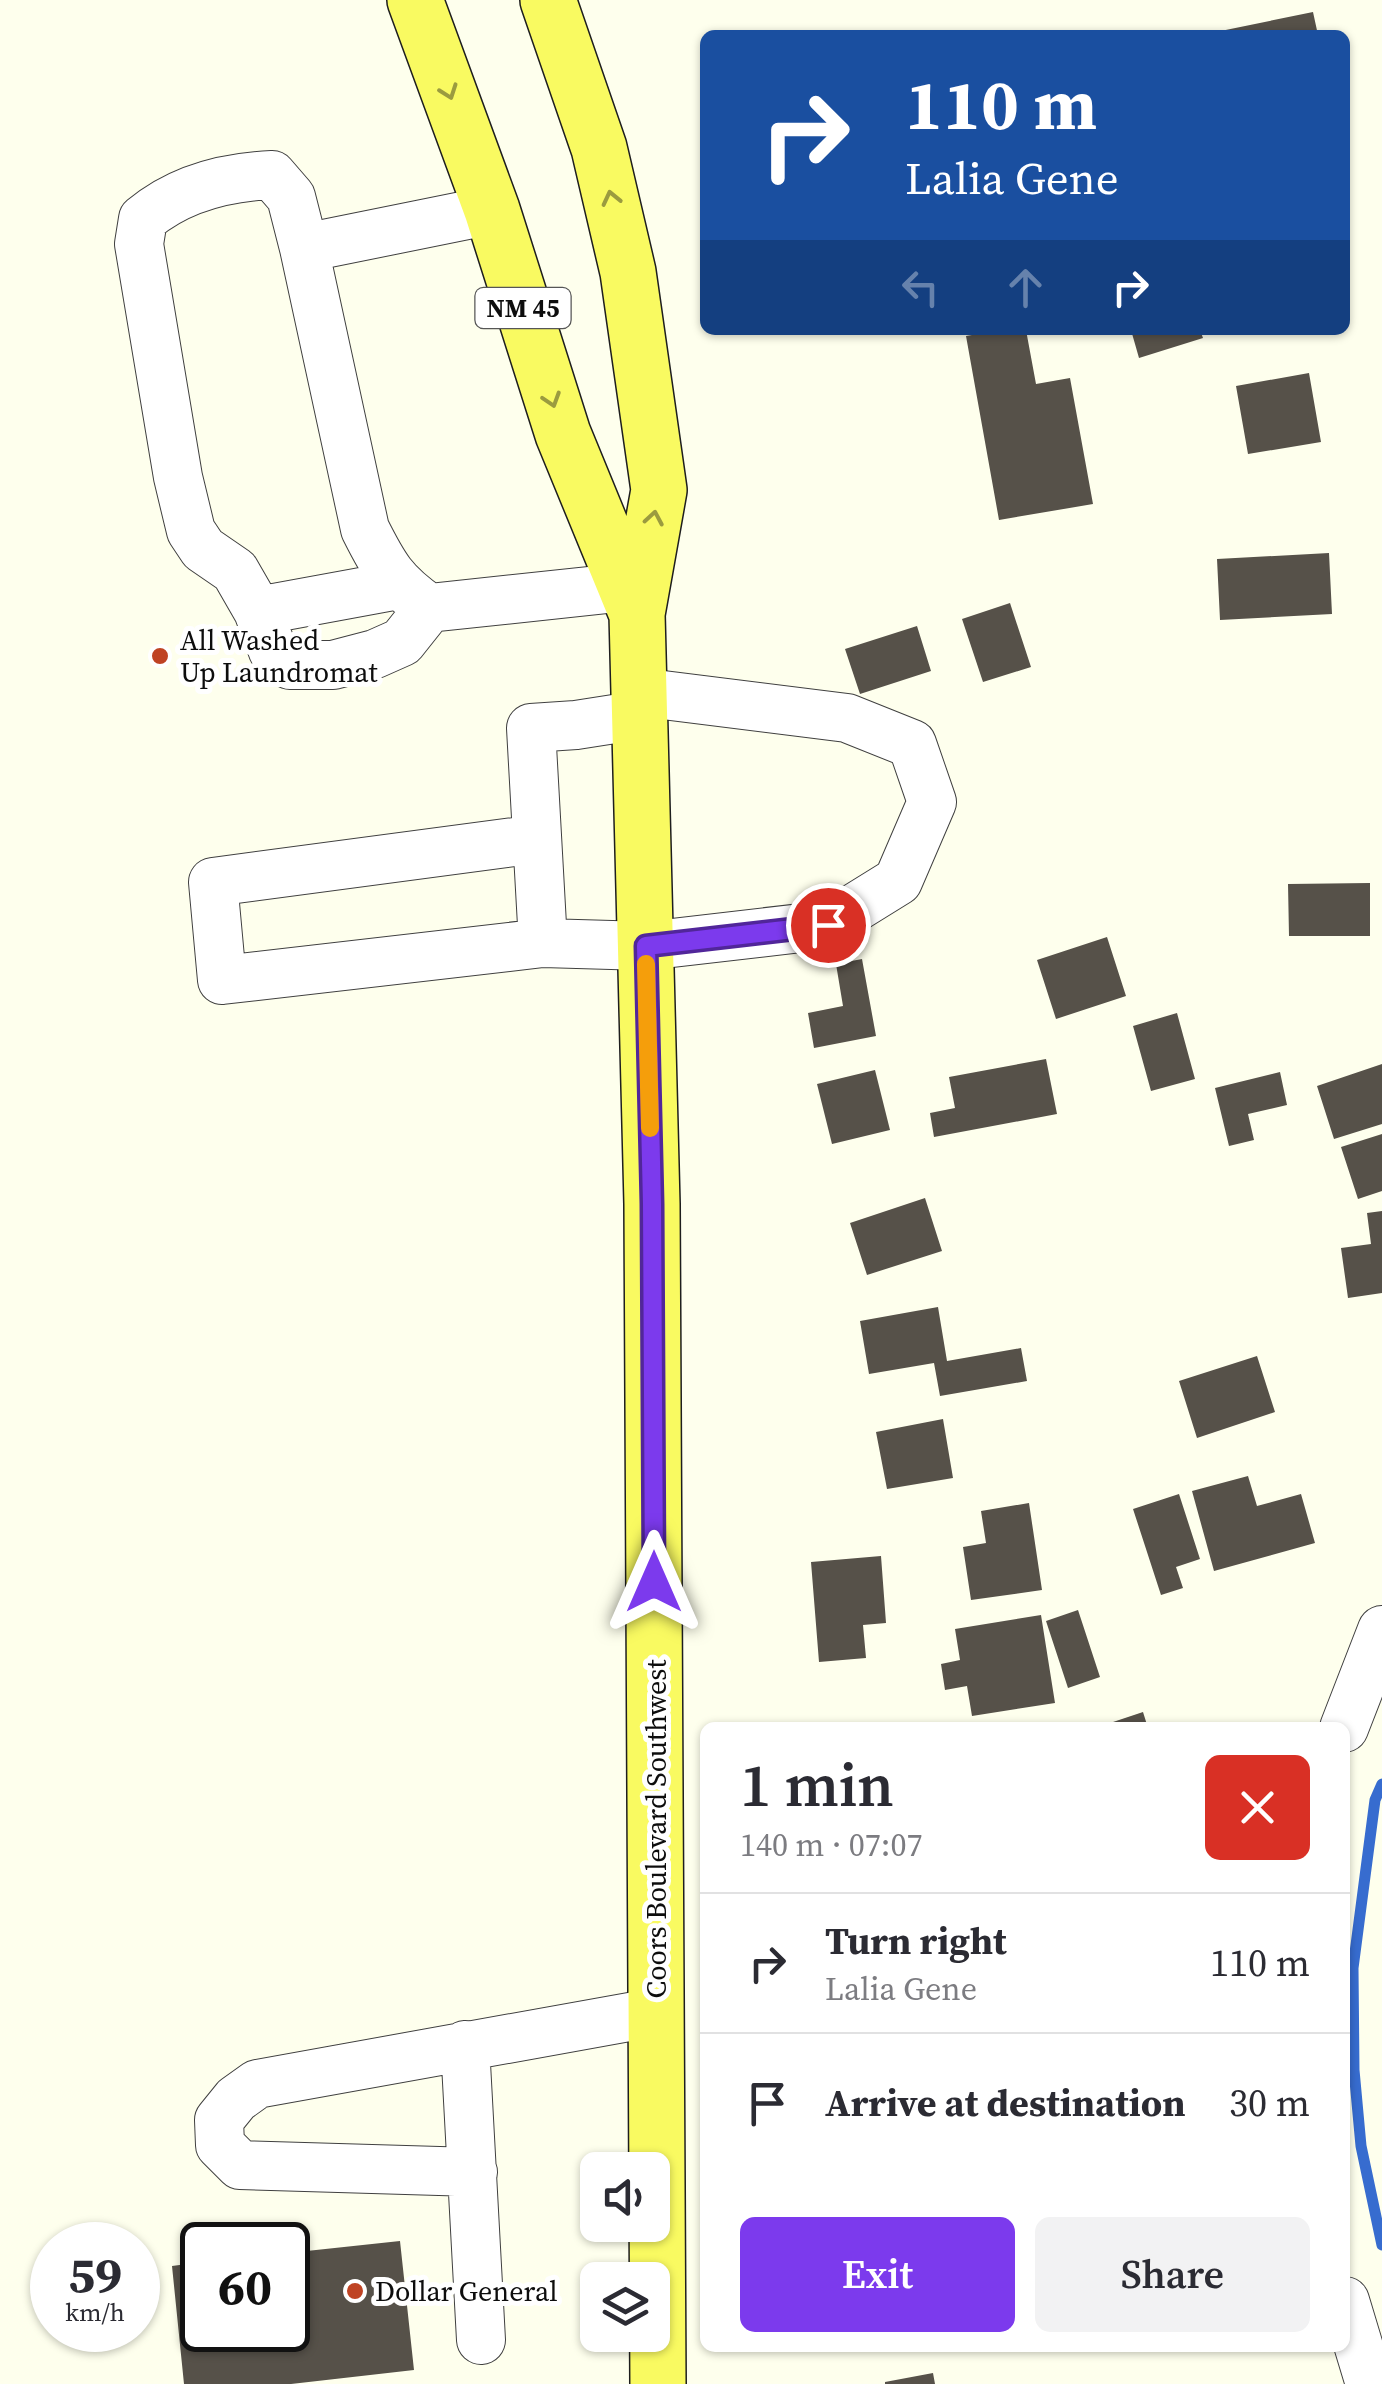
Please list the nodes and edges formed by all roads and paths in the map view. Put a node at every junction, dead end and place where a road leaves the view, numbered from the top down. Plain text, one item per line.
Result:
1 (415, 0) edge
2 (548, 0) edge
3 (492, 210) junction
4 (304, 248) junction
5 (414, 596) junction
6 (631, 600) junction
7 (258, 611) junction
8 (639, 703) junction
9 (537, 840) junction
10 (542, 943) junction
11 (646, 946) junction
12 (1382, 1630) edge
13 (1346, 1722) edge
14 (658, 2012) junction
15 (465, 2045) junction
16 (472, 2172) junction
17 (1350, 2318) edge
18 (481, 2340) dead end
19 (658, 2384) edge
20 (1370, 2384) edge

1 -> 3 main road, Coors Boulevard Southwest / NM 45
6 -> 2 main road, Coors Boulevard Southwest / NM 45
3 - 4 street
3 -> 6 main road, Coors Boulevard Southwest / NM 45
4 - 5 street
4 - 7 street
5 - 6 street
5 - 7 street
5 - 7 street
6 - 8 main road, Coors Boulevard Southwest / NM 45
8 - 9 street
8 - 11 main road, Coors Boulevard Southwest / NM 45
8 - 11 street
9 - 10 street
9 - 10 street
10 - 11 street
11 - 14 main road, Coors Boulevard Southwest / NM 45
12 - 13 street
14 - 15 street
14 - 19 main road, Coors Boulevard Southwest / NM 45
15 - 16 street
15 - 16 street
16 - 18 street
17 - 20 street

